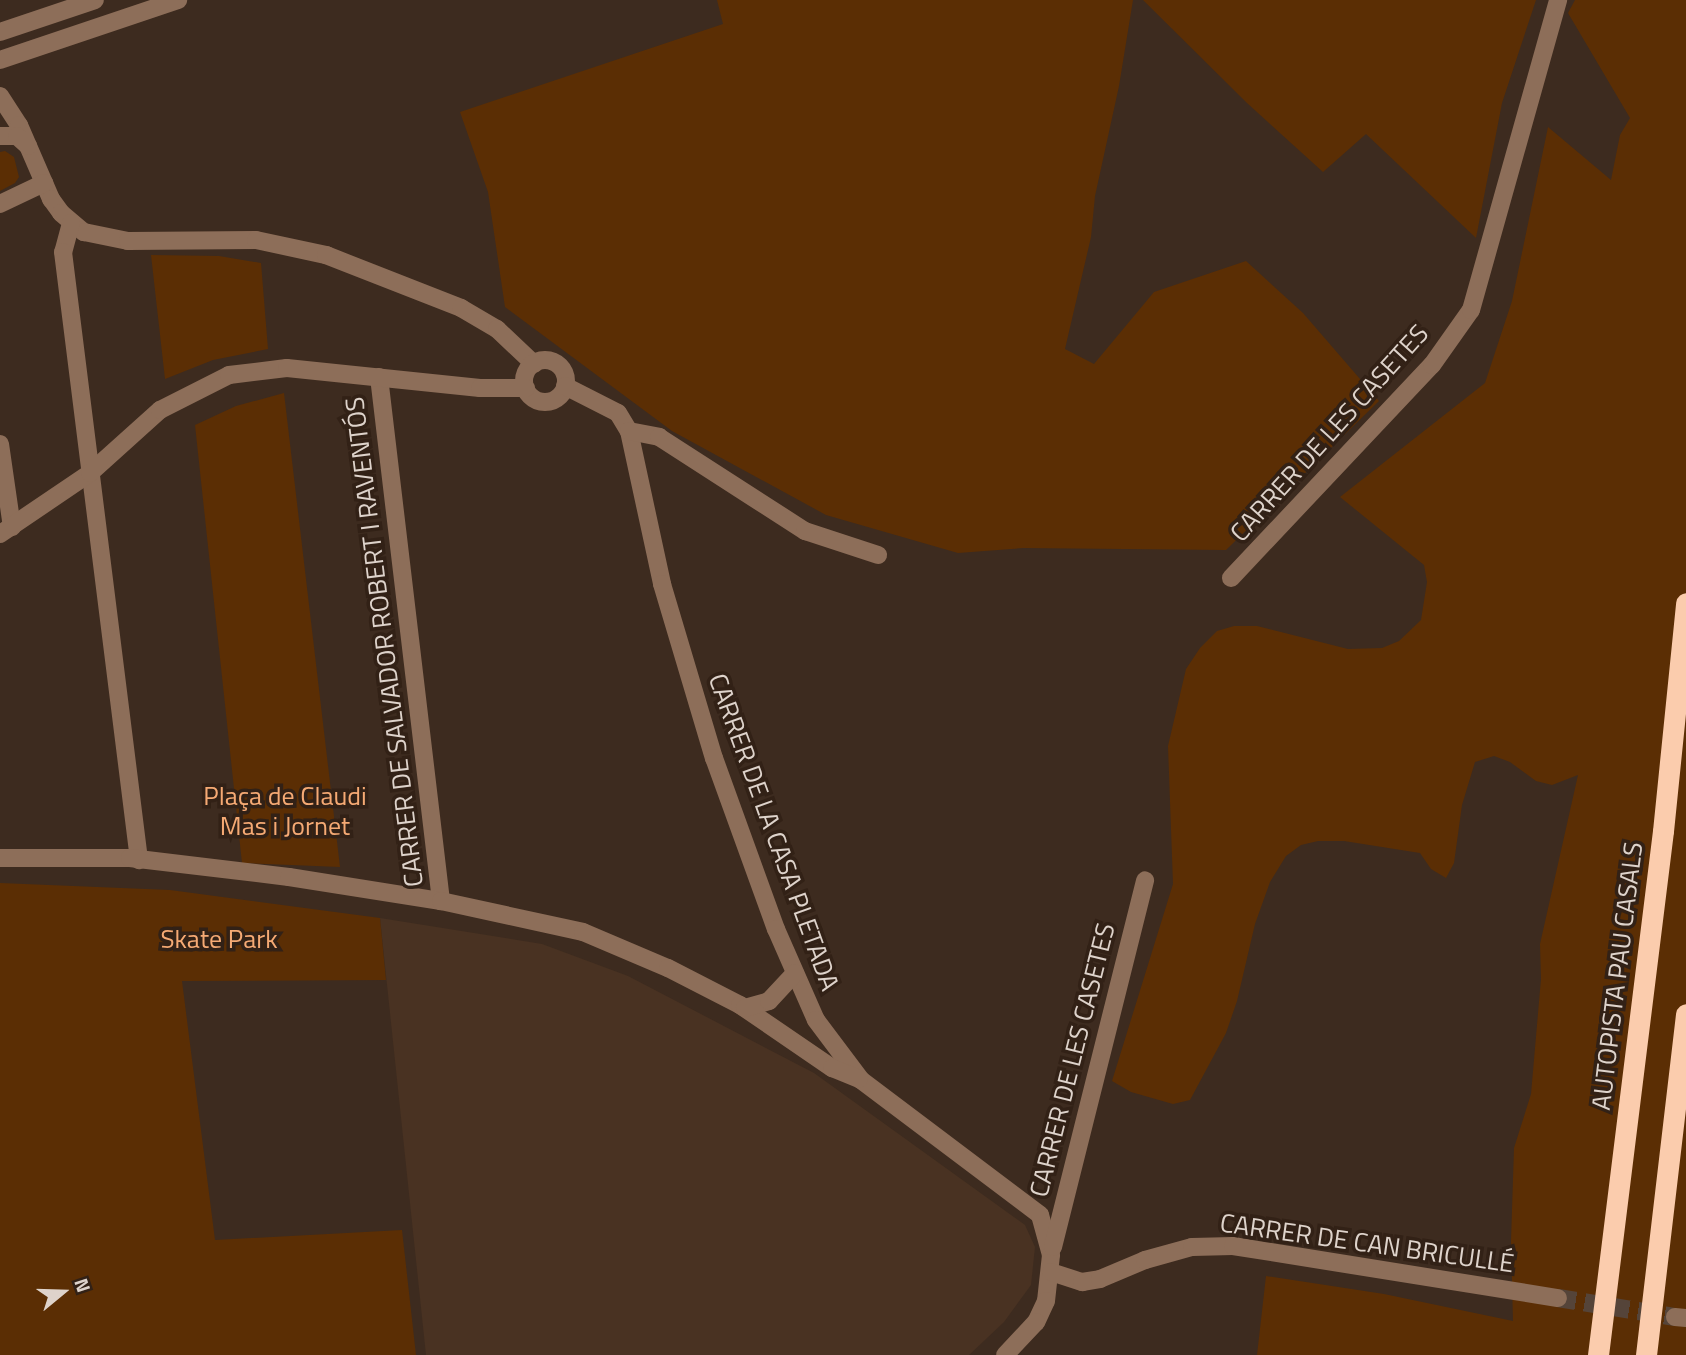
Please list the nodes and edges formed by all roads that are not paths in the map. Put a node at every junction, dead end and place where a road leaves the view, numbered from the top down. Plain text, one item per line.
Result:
1 (94, 0) edge
2 (178, 0) edge
3 (1558, 0) edge
4 (0, 32) edge
5 (0, 60) edge
6 (0, 96) edge
7 (0, 136) edge
8 (28, 146) junction
9 (44, 183) junction
10 (0, 204) edge
11 (71, 223) junction
12 (534, 364) junction
13 (379, 377) junction
14 (565, 386) junction
15 (526, 388) junction
16 (629, 431) junction
17 (0, 444) edge
18 (90, 473) junction
19 (6, 530) edge
20 (878, 555) dead end
21 (1231, 578) dead end
22 (1686, 603) edge
23 (0, 858) edge
24 (139, 860) junction
25 (1145, 880) dead end
26 (441, 901) junction
27 (795, 972) junction
28 (745, 1008) junction
29 (1686, 1014) edge
30 (861, 1080) junction
31 (1051, 1253) junction
32 (1051, 1272) junction
33 (1558, 1298) tunnel mouth
34 (1005, 1355) edge
35 (1598, 1355) edge
36 (1646, 1355) edge

1 - 4 street
2 - 5 street
3 - 21 street, CARRER DE LES CASETES
6 - 8 street
7 - 8 street
8 - 9 street
9 - 10 street
9 - 11 street
11 - 12 street
11 - 18 street
12 - 14 street
12 - 15 street
13 - 15 street
13 - 18 street
13 - 26 street, CARRER DE SALVADOR ROBERT I RAVENTÓS
14 - 15 street
14 - 16 street
16 - 20 street
16 - 27 street, CARRER DE LA CASA PLETADA
17 - 19 street
18 - 19 street
18 - 24 street
22 - 35 highway, AUTOPISTA PAU CASALS
23 - 24 street
24 - 26 street
25 - 31 street, CARRER DE LES CASETES
26 - 28 street
27 - 28 street
27 - 30 street, CARRER DE LA CASA PLETADA
28 - 30 street
29 - 36 highway
30 - 31 street, CARRER DE LA CASA PLETADA
31 - 32 street, CARRER DE LA CASA PLETADA
32 - 33 street, CARRER DE CAN BRICULLÉ
32 - 34 street, CARRER DE LA CASA PLETADA

